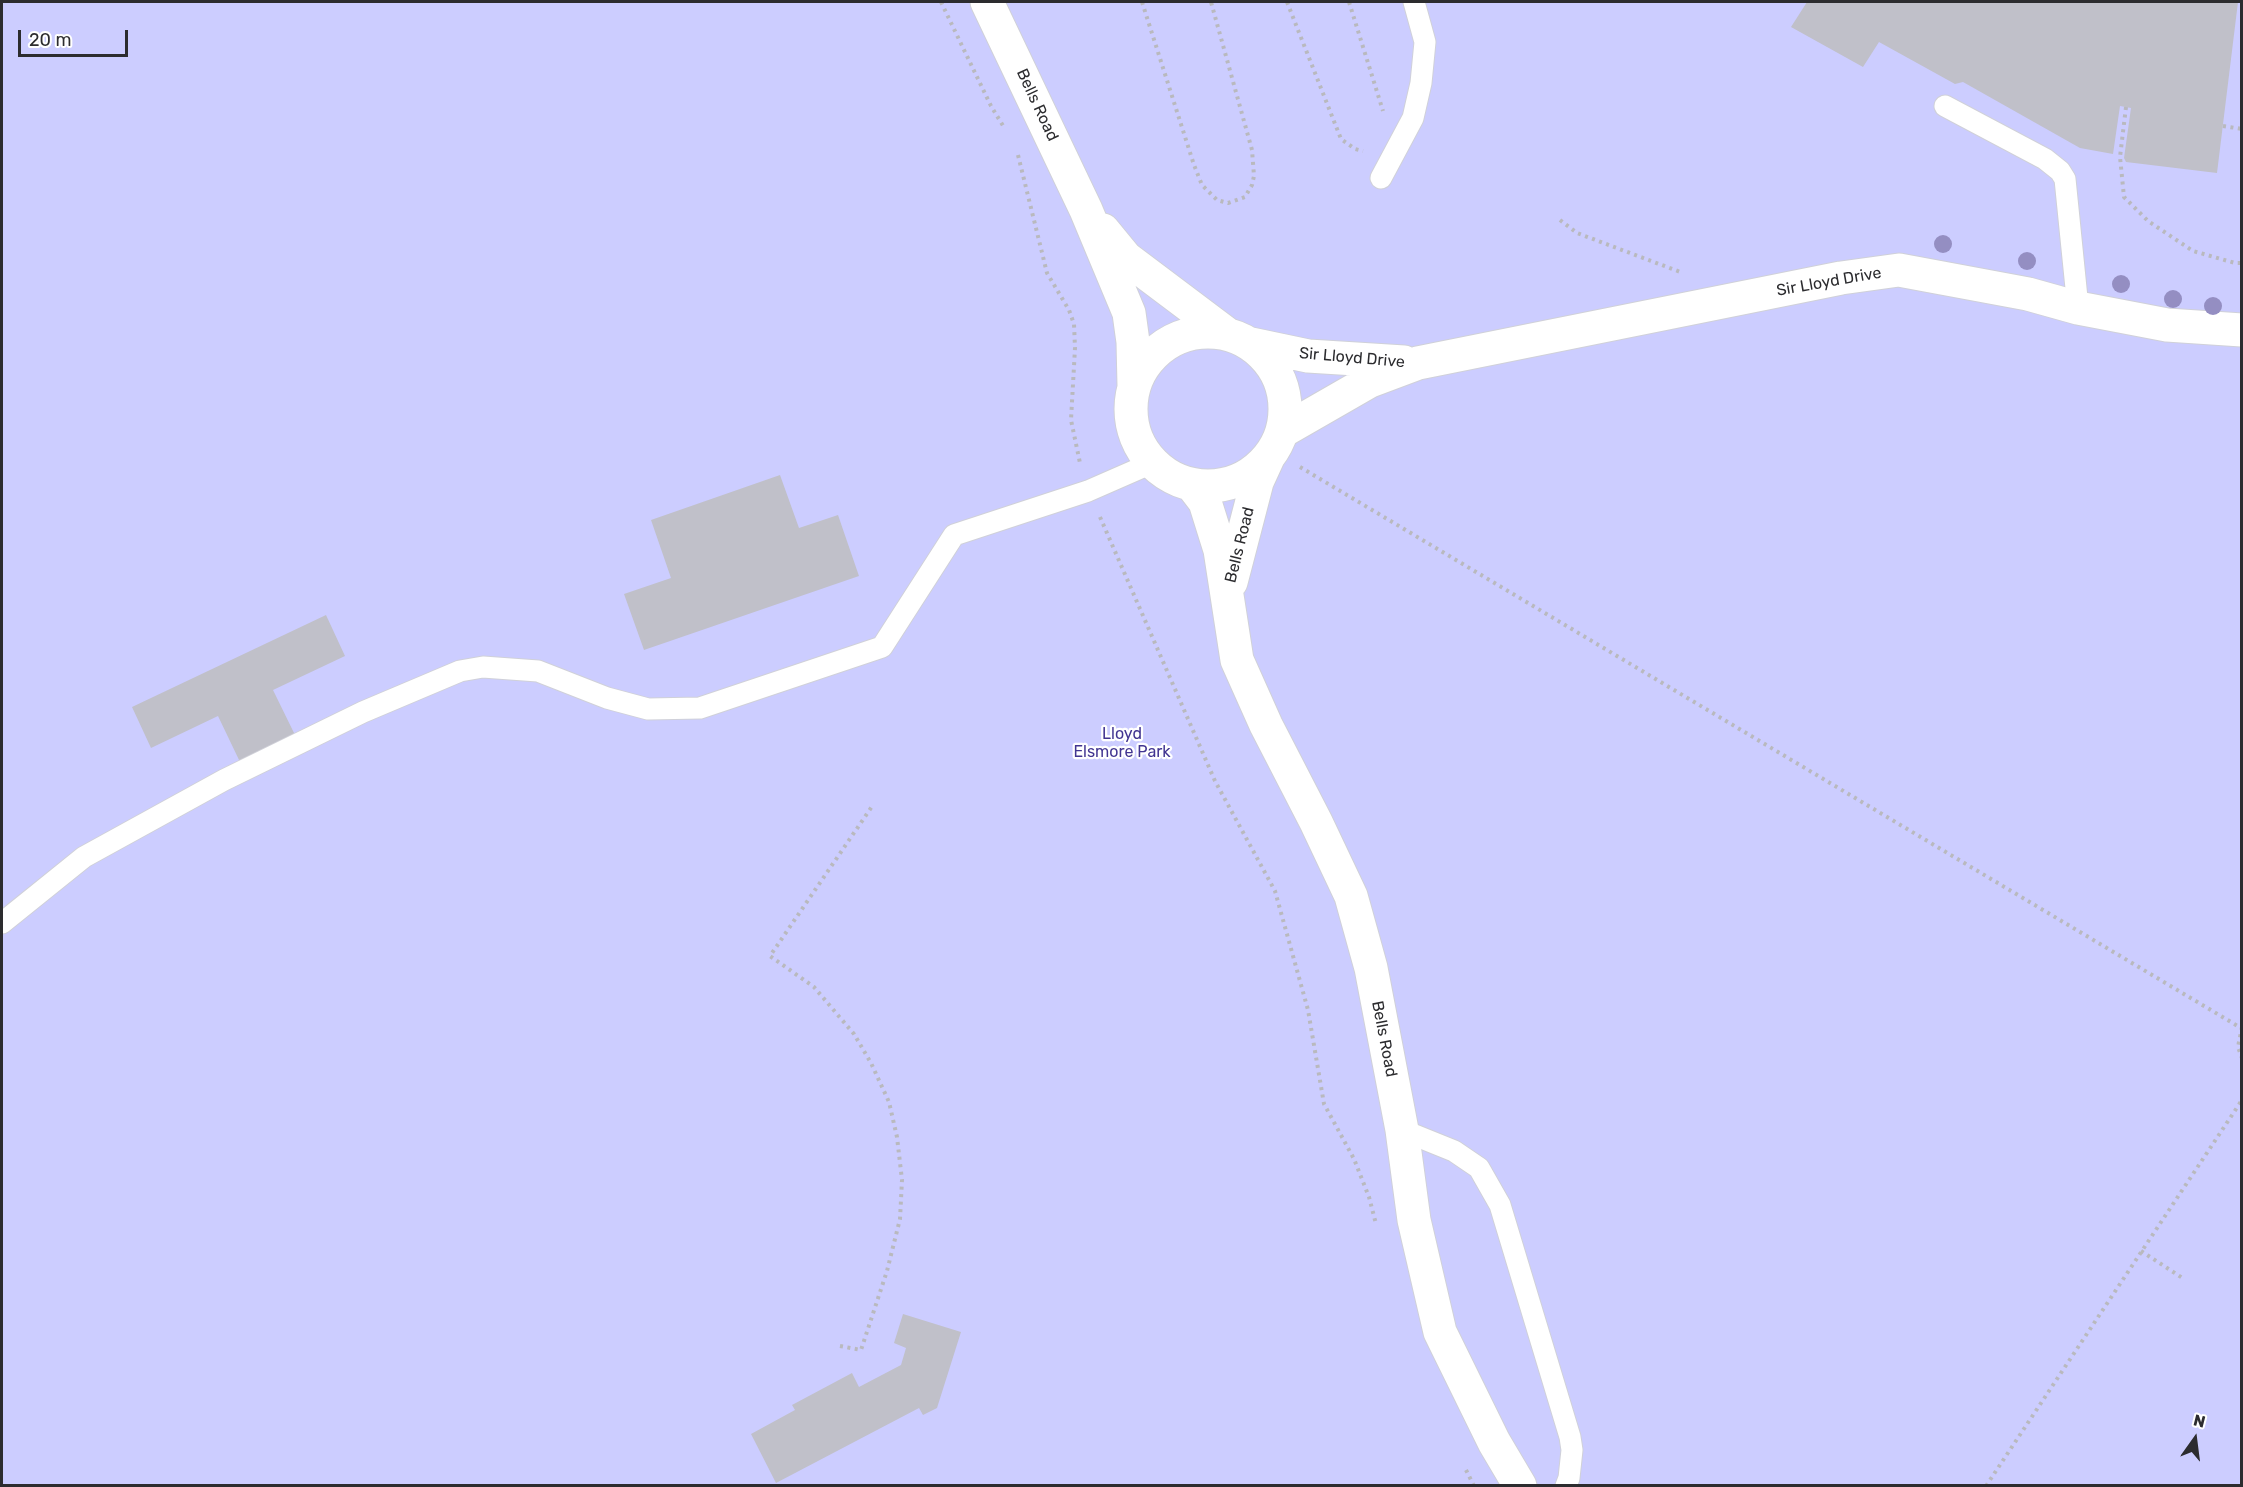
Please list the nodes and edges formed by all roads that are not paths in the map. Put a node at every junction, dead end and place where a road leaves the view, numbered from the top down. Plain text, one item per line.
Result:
1 (987, 2) edge
2 (1414, 2) edge
3 (1945, 106) dead end
4 (1381, 178) dead end
5 (1086, 210) junction
6 (2078, 308) junction
7 (2241, 330) edge
8 (1239, 339) junction
9 (1418, 363) junction
10 (1134, 386) junction
11 (1275, 447) junction
12 (1152, 463) junction
13 (1192, 485) junction
14 (1227, 598) junction
15 (2, 923) edge
16 (1402, 1130) junction
17 (1520, 1485) edge
18 (1566, 1485) edge

1 - 5 street, Bells Road
2 - 4 lane
3 - 6 lane
5 - 8 street, Bells Road
5 - 10 street, Bells Road
6 - 7 street, Sir Lloyd Drive
6 - 9 street, Sir Lloyd Drive
8 - 9 street, Sir Lloyd Drive
8 - 10 street
8 - 11 street
9 - 11 street, Sir Lloyd Drive
10 - 12 street
11 - 13 street
11 - 14 street, Bells Road
12 - 13 street
12 - 15 lane
13 - 14 street, Bells Road
14 - 16 street, Bells Road
16 - 17 street, Bells Road
16 - 18 lane

